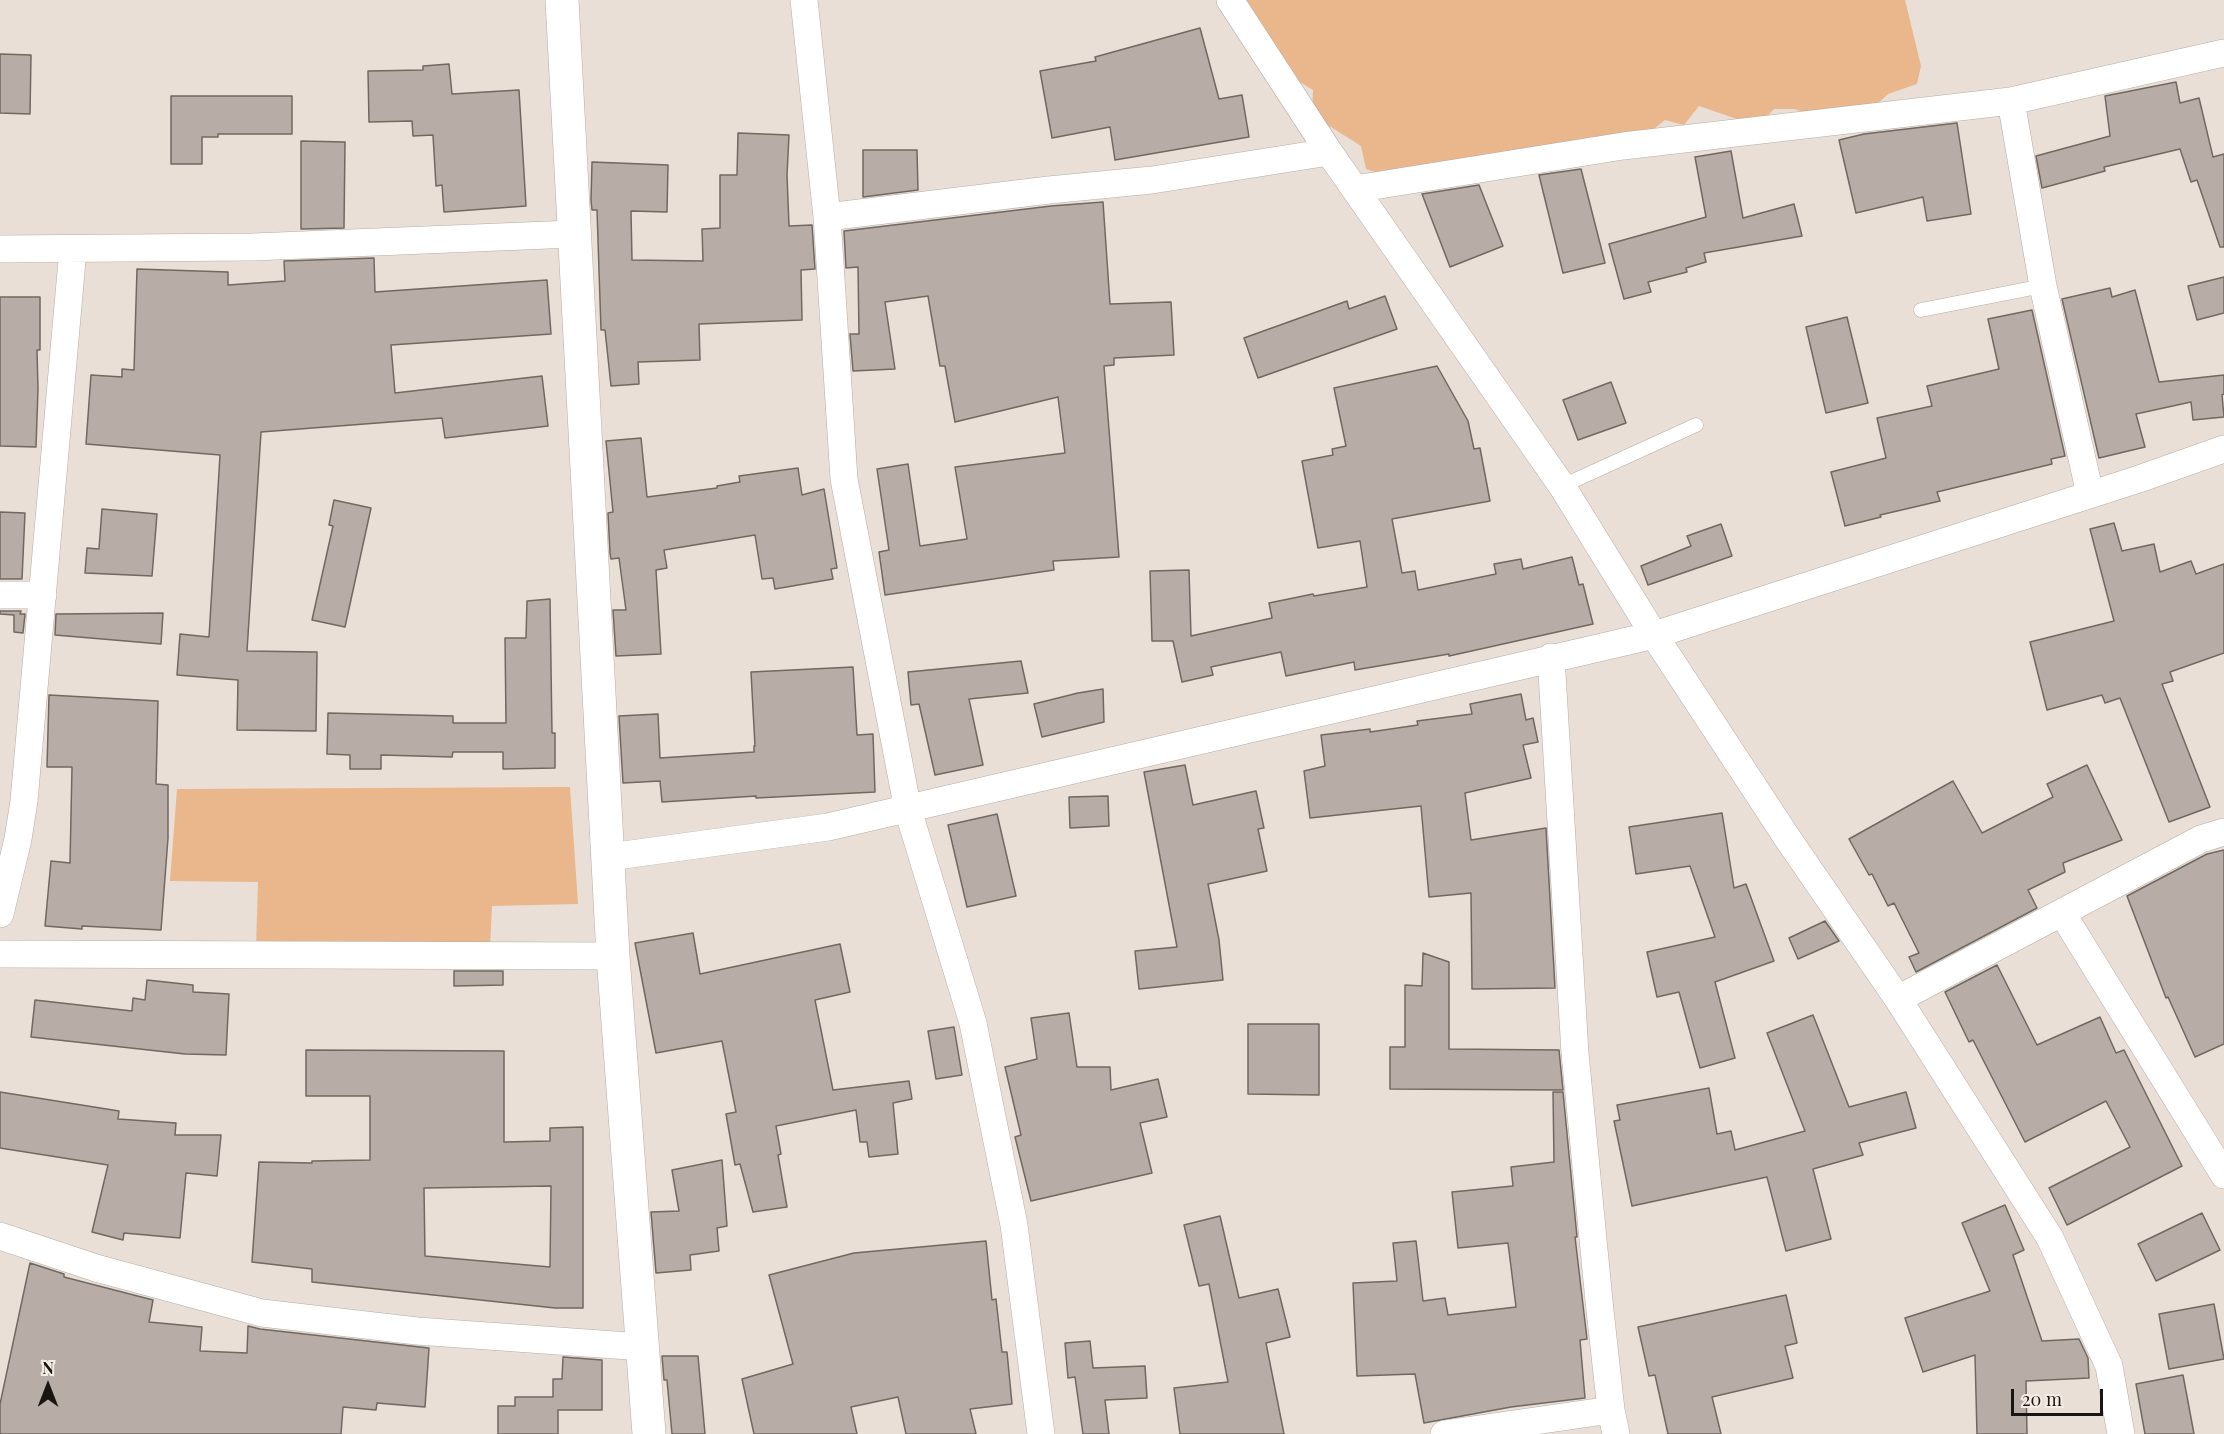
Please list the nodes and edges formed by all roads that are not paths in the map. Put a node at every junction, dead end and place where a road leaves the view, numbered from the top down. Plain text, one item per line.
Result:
1 (562, 0) edge
2 (804, 0) edge
3 (1230, 0) edge
4 (2223, 57) edge
5 (2011, 101) junction
6 (1329, 152) junction
7 (1355, 189) junction
8 (827, 217) junction
9 (573, 234) junction
10 (0, 249) edge
11 (73, 249) junction
12 (2043, 286) junction
13 (1921, 310) dead end
14 (1696, 425) dead end
15 (2224, 449) edge
16 (1562, 486) junction
17 (2090, 494) junction
18 (0, 595) edge
19 (43, 595) junction
20 (1654, 635) junction
21 (1551, 657) junction
22 (12, 800) edge
23 (908, 810) junction
24 (2224, 832) edge
25 (609, 857) junction
26 (2061, 913) junction
27 (0, 914) edge
28 (0, 954) edge
29 (613, 956) junction
30 (1898, 999) junction
31 (2224, 1175) edge
32 (0, 1236) edge
33 (644, 1347) junction
34 (1613, 1422) edge
35 (649, 1434) edge
36 (1041, 1434) edge
37 (1444, 1434) edge
38 (2121, 1434) edge

1 - 9 street
2 - 8 street
3 - 6 street
4 - 5 street
5 - 7 street
5 - 12 street
6 - 7 street
6 - 8 street
7 - 16 street
8 - 23 street
9 - 11 street
9 - 25 street
10 - 11 street
11 - 19 street
12 - 13 lane
12 - 17 street
14 - 16 lane
15 - 17 street
16 - 20 street
17 - 20 street
18 - 19 street
19 - 22 street
20 - 21 street
20 - 30 street
21 - 23 street
21 - 34 street
22 - 27 street
23 - 25 street
23 - 36 street
24 - 26 street
25 - 29 street
26 - 30 street
26 - 31 street
28 - 29 street
29 - 33 street
30 - 38 street
32 - 33 street
33 - 35 street
34 - 37 street

